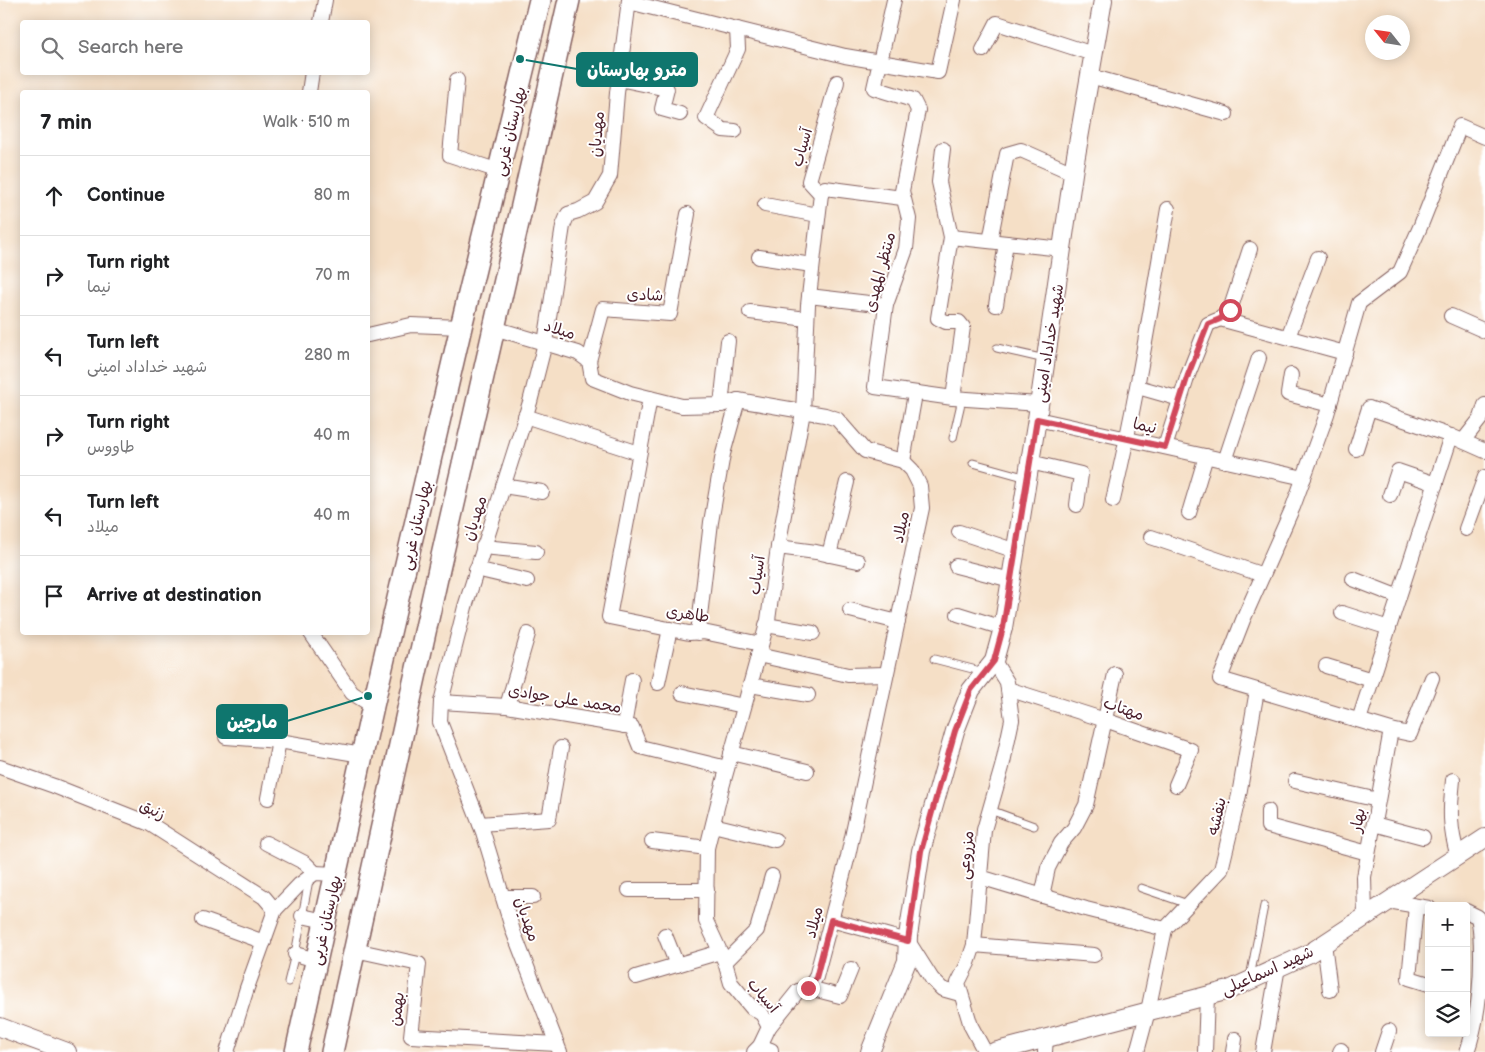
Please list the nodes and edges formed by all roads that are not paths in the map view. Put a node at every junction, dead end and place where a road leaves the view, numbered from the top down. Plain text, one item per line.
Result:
1 (325, 0) edge
2 (540, 0) edge
3 (569, 0) edge
4 (894, 0) edge
5 (954, 0) edge
6 (1103, 0) edge
7 (629, 1) edge
8 (321, 20) edge
9 (737, 29) junction
10 (983, 50) dead end
11 (1094, 54) junction
12 (880, 62) junction
13 (312, 75) edge
14 (1090, 76) junction
15 (619, 79) junction
16 (456, 80) dead end
17 (837, 82) dead end
18 (309, 90) edge
19 (680, 114) dead end
20 (1226, 114) dead end
21 (735, 131) dead end
22 (1485, 137) edge
23 (943, 149) dead end
24 (499, 171) junction
25 (1073, 173) junction
26 (821, 194) junction
27 (902, 198) junction
28 (765, 205) dead end
29 (1168, 209) dead end
30 (688, 214) dead end
31 (818, 215) junction
32 (951, 236) junction
33 (990, 241) junction
34 (1006, 243) junction
35 (1062, 249) junction
36 (1250, 249) dead end
37 (759, 257) dead end
38 (1318, 258) dead end
39 (812, 265) junction
40 (809, 296) junction
41 (886, 305) junction
42 (996, 305) dead end
43 (750, 312) dead end
44 (1451, 316) dead end
45 (807, 319) junction
46 (1220, 319) junction
47 (461, 327) junction
48 (494, 328) junction
49 (1485, 331) edge
50 (370, 335) edge
51 (1288, 337) junction
52 (728, 341) dead end
53 (545, 343) junction
54 (996, 348) dead end
55 (1345, 352) junction
56 (1259, 358) dead end
57 (1045, 359) junction
58 (589, 361) junction
59 (1292, 375) dead end
60 (1138, 388) junction
61 (915, 394) junction
62 (650, 398) junction
63 (957, 398) junction
64 (1180, 399) junction
65 (738, 400) junction
66 (721, 405) junction
67 (1330, 405) junction
68 (1485, 405) edge
69 (803, 412) junction
70 (1038, 412) junction
71 (525, 416) junction
72 (954, 438) dead end
73 (1128, 439) junction
74 (1457, 439) junction
75 (1165, 447) junction
76 (1356, 449) dead end
77 (1485, 451) edge
78 (640, 453) junction
79 (1206, 456) junction
80 (903, 461) junction
81 (1225, 461) junction
82 (973, 463) dead end
83 (1029, 470) junction
84 (1304, 478) junction
85 (1485, 478) edge
86 (847, 482) dead end
87 (1436, 484) junction
88 (503, 486) junction
89 (542, 492) dead end
90 (1390, 495) dead end
91 (1113, 500) dead end
92 (1077, 505) dead end
93 (1189, 513) dead end
94 (1466, 529) dead end
95 (959, 532) dead end
96 (1151, 537) dead end
97 (484, 547) junction
98 (778, 547) junction
99 (1016, 551) junction
100 (536, 552) dead end
101 (829, 555) junction
102 (858, 561) dead end
103 (956, 566) dead end
104 (476, 569) junction
105 (1263, 576) junction
106 (1353, 579) dead end
107 (527, 580) dead end
108 (1011, 580) junction
109 (1400, 597) junction
110 (850, 610) dead end
111 (1342, 613) dead end
112 (958, 614) dead end
113 (898, 622) junction
114 (766, 625) junction
115 (1003, 628) junction
116 (1389, 628) junction
117 (670, 630) junction
118 (698, 633) junction
119 (813, 633) dead end
120 (528, 634) dead end
121 (312, 635) edge
122 (760, 649) junction
123 (934, 659) dead end
124 (989, 666) junction
125 (1326, 666) dead end
126 (886, 674) junction
127 (1115, 674) dead end
128 (1432, 678) dead end
129 (632, 680) dead end
130 (1372, 680) junction
131 (658, 682) dead end
132 (750, 685) junction
133 (1008, 689) junction
134 (1257, 690) junction
135 (682, 693) dead end
136 (808, 696) dead end
137 (441, 702) junction
138 (373, 706) junction
139 (507, 706) junction
140 (744, 706) junction
141 (1105, 720) junction
142 (1359, 720) junction
143 (624, 726) junction
144 (1391, 730) junction
145 (226, 737) dead end
146 (279, 742) junction
147 (561, 748) dead end
148 (731, 753) junction
149 (362, 754) junction
150 (0, 768) edge
151 (727, 768) junction
152 (808, 771) dead end
153 (1453, 780) dead end
154 (1296, 781) dead end
155 (1176, 785) dead end
156 (268, 798) dead end
157 (1378, 800) junction
158 (990, 810) junction
159 (1268, 811) dead end
160 (480, 824) junction
161 (1374, 824) junction
162 (713, 825) junction
163 (1034, 826) dead end
164 (1423, 836) dead end
165 (1485, 838) edge
166 (775, 840) dead end
167 (652, 841) dead end
168 (266, 843) dead end
169 (707, 848) junction
170 (1368, 853) junction
171 (1458, 856) junction
172 (336, 874) junction
173 (312, 875) junction
174 (772, 876) dead end
175 (980, 877) junction
176 (1141, 888) dead end
177 (630, 890) dead end
178 (707, 890) junction
179 (1042, 896) junction
180 (503, 897) junction
181 (534, 897) dead end
182 (1388, 901) junction
183 (1188, 904) junction
184 (1264, 906) dead end
185 (1422, 907) edge
186 (275, 910) junction
187 (1477, 912) edge
188 (302, 916) junction
189 (1365, 916) junction
190 (203, 920) dead end
191 (831, 920) junction
192 (325, 921) junction
193 (1165, 929) junction
194 (665, 935) dead end
195 (908, 941) junction
196 (264, 942) junction
197 (1324, 943) junction
198 (974, 945) junction
199 (355, 950) junction
200 (295, 954) junction
201 (1094, 955) dead end
202 (723, 957) junction
203 (316, 960) junction
204 (676, 965) junction
205 (1278, 967) junction
206 (851, 969) dead end
207 (636, 977) dead end
208 (1249, 980) junction
209 (288, 982) dead end
210 (1425, 983) edge
211 (808, 988) junction
212 (1330, 990) dead end
213 (960, 994) junction
214 (1207, 995) junction
215 (1148, 1011) junction
216 (0, 1027) edge
217 (769, 1027) junction
218 (1389, 1031) dead end
219 (1045, 1045) edge
220 (496, 1046) edge
221 (559, 1048) edge
222 (761, 1050) edge
223 (1208, 1051) edge
224 (66, 1052) edge
225 (227, 1052) edge
226 (296, 1052) edge
227 (332, 1052) edge
228 (870, 1052) edge
229 (985, 1052) edge
230 (994, 1052) edge
231 (1137, 1052) edge
232 (1263, 1052) edge
233 (1382, 1052) edge
234 (1468, 1052) edge

1 - 8 street
2 - 24 main road, بهارستان غربی
3 - 48 main road, بهارستان غربی
4 - 12 street
5 - 12 street
6 - 11 street, شهید خداداد امینی
7 - 9 street
7 - 15 street, مهدیان
9 - 12 street
9 - 21 street
10 - 11 street
11 - 14 street, شهید خداداد امینی
12 - 27 street, منتظر المهدی
13 - 18 street
14 - 20 street
14 - 25 street, شهید خداداد امینی
15 - 19 street
15 - 53 street, مهدیان
16 - 24 street
17 - 26 street, آسیاب
22 - 55 street
23 - 32 street
24 - 47 main road, بهارستان غربی
25 - 33 street
25 - 35 street, شهید خداداد امینی
26 - 27 street
26 - 31 street, آسیاب
27 - 41 street, منتظر المهدی
28 - 31 street
29 - 60 street
30 - 58 street, شادی
31 - 39 street, آسیاب
32 - 33 street
32 - 63 street
33 - 34 street
34 - 35 street
34 - 42 street
35 - 57 street, شهید خداداد امینی
36 - 46 street
37 - 39 street
38 - 51 street
39 - 40 street, آسیاب
40 - 41 street
40 - 45 street, آسیاب
41 - 61 street, منتظر المهدی
43 - 45 street
44 - 49 street
45 - 69 street, آسیاب
46 - 51 street
46 - 64 street
47 - 50 street
47 - 138 main road, بهارستان غربی
48 - 53 street, میلاد
48 - 199 main road, بهارستان غربی
51 - 55 street
52 - 66 street
53 - 58 street, میلاد
53 - 71 street, مهدیان
54 - 57 lane
55 - 67 street
56 - 81 street
57 - 70 street, شهید خداداد امینی
58 - 62 street, میلاد
59 - 67 street
60 - 64 street
60 - 73 street
61 - 63 street, منتظر المهدی
61 - 80 street
62 - 66 street, میلاد
62 - 78 street
63 - 70 street, منتظر المهدی
63 - 72 lane
64 - 75 street
65 - 66 street, میلاد
65 - 69 street, میلاد
65 - 118 street
67 - 84 street
68 - 74 street
69 - 80 street, میلاد
69 - 98 street, آسیاب
70 - 73 street, نیما
70 - 83 street, شهید خداداد امینی
71 - 78 street
71 - 88 street, مهدیان
73 - 75 street, نیما
73 - 91 street
74 - 76 street
74 - 77 street
74 - 87 street
75 - 79 street, نیما
78 - 117 street, طاهری
79 - 81 street, نیما
79 - 93 street
80 - 113 street, میلاد
81 - 84 street, نیما
82 - 83 lane
83 - 92 street
83 - 99 street, شهید خداداد امینی
84 - 105 street
85 - 94 street
86 - 101 street
87 - 90 street
87 - 109 street
88 - 89 street
88 - 97 street, مهدیان
95 - 99 street
96 - 105 street
97 - 100 street
97 - 104 street, مهدیان
98 - 101 street
98 - 114 street, آسیاب
99 - 108 street, شهید خداداد امینی
101 - 102 street
103 - 108 street
104 - 107 street
104 - 137 street, مهدیان
105 - 134 street
106 - 109 street
108 - 115 street, شهید خداداد امینی
109 - 116 street
110 - 113 street
111 - 116 street
112 - 115 street
113 - 126 street, میلاد
114 - 119 street
114 - 122 street, آسیاب
115 - 124 street, شهید خداداد امینی
116 - 130 street
117 - 118 street, طاهری
117 - 131 street
118 - 122 street, طاهری
120 - 139 street
121 - 138 street
122 - 126 street, طاهری
122 - 132 street, آسیاب
123 - 124 lane
124 - 133 street, مزروعی
124 - 195 street, شهید خداداد امینی
125 - 130 street
126 - 191 street, میلاد
127 - 141 street
128 - 144 street
129 - 143 street
130 - 142 street
132 - 136 street
132 - 140 street, آسیاب
133 - 141 street, مهتاب
133 - 158 street, مزروعی
134 - 142 street
134 - 183 street, بنفشه
135 - 140 street
137 - 139 street, محمد علی جوادی
137 - 160 street, مهدیان
138 - 149 main road, بهارستان غربی
139 - 143 street, محمد علی جوادی
140 - 148 street, آسیاب
141 - 155 street, مهتاب
141 - 179 street
142 - 144 street
143 - 151 street, محمد علی جوادی
144 - 157 street, بهار
145 - 146 street
146 - 149 street
146 - 156 street
147 - 160 street
148 - 151 street, آسیاب
148 - 152 street
149 - 172 main road, بهارستان غربی
150 - 186 street, زنبق
151 - 162 street, آسیاب
153 - 171 street
154 - 157 street
157 - 161 street, بهار
158 - 163 lane
158 - 175 street, مزروعی
159 - 170 street
160 - 180 street, مهدیان
161 - 164 street
161 - 170 street, بهار
162 - 166 street
162 - 169 street, آسیاب
165 - 171 street, شهید اسماعیلی
167 - 169 street
168 - 173 street
169 - 178 street, آسیاب
170 - 189 street, بهار
171 - 182 street, شهید اسماعیلی
172 - 173 street
172 - 192 main road, بهارستان غربی
173 - 186 street
173 - 188 lane
174 - 202 street
175 - 179 street
175 - 198 street, مزروعی
176 - 183 lane
177 - 178 street
178 - 202 street, آسیاب
179 - 193 street
180 - 181 street
180 - 221 street, مهدیان
182 - 185 street
182 - 189 street, شهید اسماعیلی
183 - 193 street, بنفشه
184 - 208 lane
185 - 210 street
186 - 196 street
187 - 234 street
188 - 192 street
188 - 200 lane
189 - 197 street, شهید اسماعیلی
190 - 196 street
191 - 195 street
191 - 211 street, میلاد
192 - 203 main road, بهارستان غربی
193 - 215 street
194 - 204 street
195 - 213 street
195 - 228 street, شهید خداداد امینی
196 - 225 street
197 - 205 street, شهید اسماعیلی
197 - 212 street
198 - 201 street
198 - 213 street, مزروعی
199 - 220 street, بهمن
199 - 227 main road, بهارستان غربی
200 - 203 street
200 - 209 lane
202 - 204 street
202 - 217 street, آسیاب
203 - 226 main road, بهارستان غربی
204 - 207 street
205 - 208 street, شهید اسماعیلی
205 - 232 street
206 - 211 street
208 - 214 street, شهید اسماعیلی
211 - 217 street, میلاد
213 - 229 street, مزروعی
214 - 215 street, شهید اسماعیلی
214 - 223 street
215 - 219 street, شهید اسماعیلی
215 - 231 street
216 - 224 street
217 - 222 street, آسیاب
218 - 233 street
219 - 230 street, شهید اسماعیلی
220 - 221 street, بهمن

